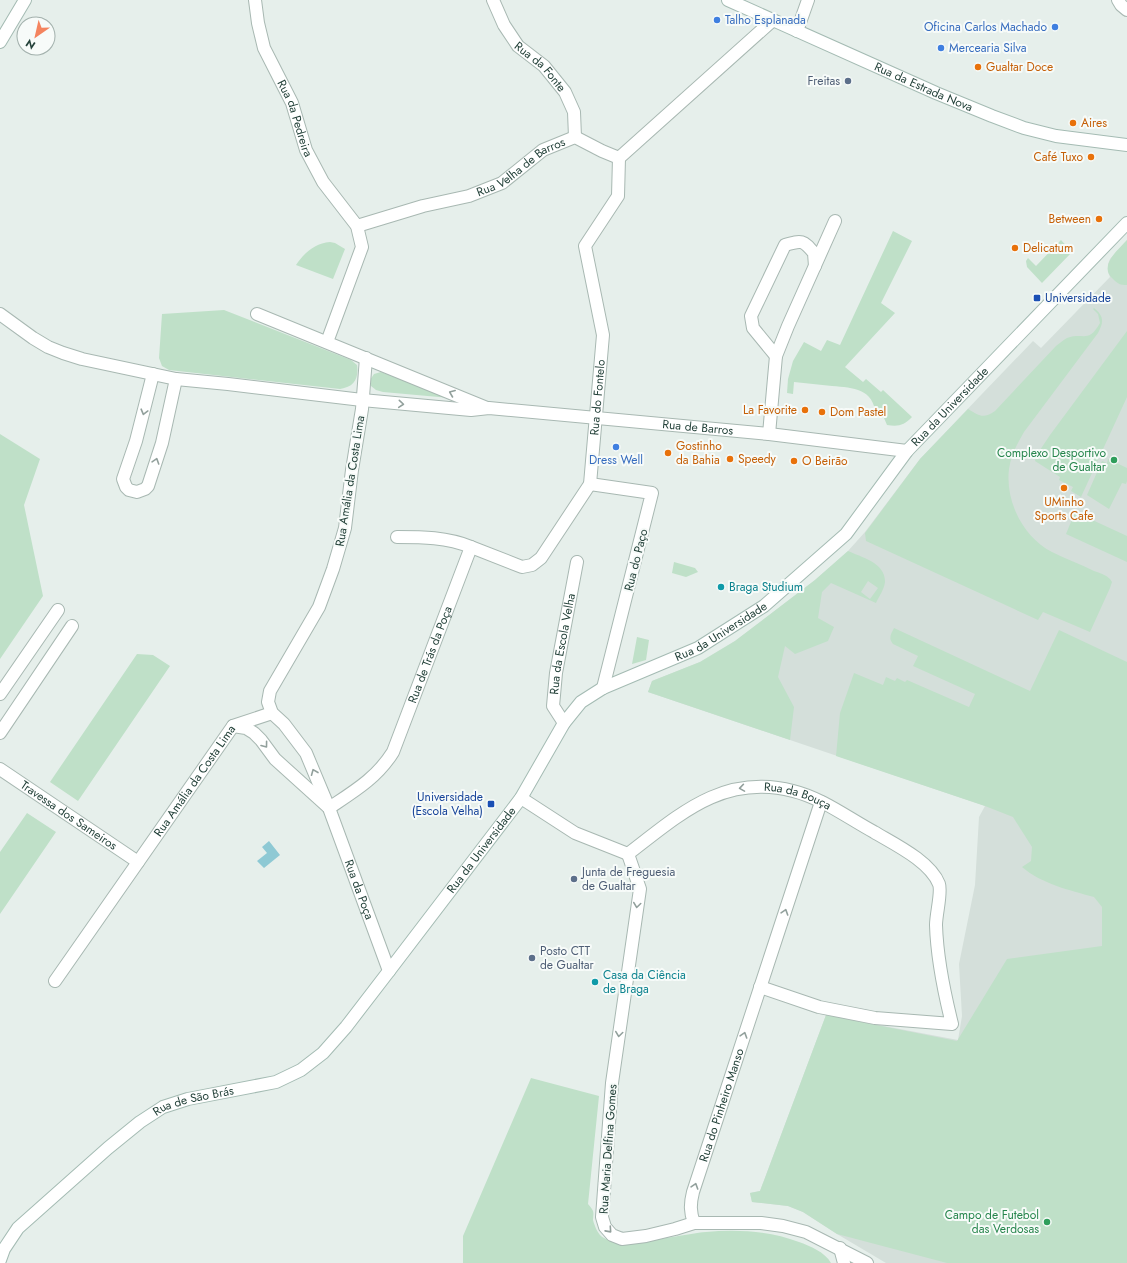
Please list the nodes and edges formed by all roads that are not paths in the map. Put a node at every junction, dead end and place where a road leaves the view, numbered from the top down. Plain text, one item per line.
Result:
1 (25, 0) edge
2 (255, 0) edge
3 (493, 0) edge
4 (728, 0) edge
5 (808, 0) edge
6 (1118, 0) edge
7 (1127, 10) edge
8 (774, 20) junction
9 (797, 31) junction
10 (0, 42) edge
11 (575, 136) junction
12 (1126, 147) edge
13 (619, 158) junction
14 (1127, 216) edge
15 (835, 221) dead end
16 (1127, 223) edge
17 (357, 226) junction
18 (1113, 237) junction
19 (815, 267) junction
20 (0, 314) edge
21 (257, 314) dead end
22 (327, 342) junction
23 (776, 356) junction
24 (366, 358) junction
25 (153, 374) junction
26 (180, 379) junction
27 (362, 400) junction
28 (489, 408) junction
29 (595, 418) junction
30 (769, 434) junction
31 (907, 451) junction
32 (590, 484) junction
33 (397, 537) dead end
34 (471, 547) junction
35 (577, 562) dead end
36 (58, 610) dead end
37 (72, 626) dead end
38 (603, 688) junction
39 (0, 694) edge
40 (272, 713) junction
41 (564, 723) junction
42 (233, 726) junction
43 (0, 733) edge
44 (0, 769) edge
45 (521, 798) junction
46 (821, 802) junction
47 (329, 808) junction
48 (628, 854) junction
49 (138, 862) junction
50 (389, 971) junction
51 (54, 980) dead end
52 (760, 987) junction
53 (694, 1223) junction
54 (840, 1248) junction
55 (1, 1253) edge
56 (844, 1263) edge
57 (867, 1263) edge

1 - 10 street
2 - 17 street, Rua da Pedreira
3 - 11 street, Rua da Fonte
4 - 8 street, Rua da Estrada Nova
5 - 9 street
6 - 7 street
8 - 9 street, Rua da Estrada Nova
8 - 13 street
9 - 12 street, Rua da Estrada Nova
11 - 13 street, Rua Velha de Barros
11 - 17 street, Rua Velha de Barros
13 - 29 street, Rua do Fontelo
14 - 18 street, Rua da Universidade
15 - 19 street
16 - 18 street, Rua da Universidade
17 - 22 street
18 - 31 street, Rua da Universidade
19 - 23 street
19 - 23 street
20 - 25 street
21 - 22 street
22 - 24 street
23 - 30 street
24 - 27 street, Rua Amália da Costa Lima
28 -> 24 street
25 - 26 street
25 -> 26 street
26 - 27 street
27 -> 28 street
27 - 40 street, Rua Amália da Costa Lima
28 - 29 street, Rua de Barros
29 - 30 street, Rua de Barros
29 - 32 street, Rua do Fontelo
30 - 31 street, Rua de Barros
31 - 38 street, Rua da Universidade
32 - 34 street, Rua do Fontelo
32 - 38 street, Rua do Paço
33 - 34 street
34 - 47 street, Rua de Trás da Poça
35 - 41 street, Rua da Escola Velha
36 - 39 street
37 - 43 street
38 - 41 street, Rua da Universidade
40 - 42 street, Rua Amália da Costa Lima
47 -> 40 street, Rua da Poça
41 - 45 street, Rua da Universidade
42 -> 47 street, Rua da Poça
42 - 49 street, Rua Amália da Costa Lima
44 - 49 street, Travessa dos Sameiros
45 - 48 street
45 - 50 street, Rua da Universidade
46 -> 48 street, Rua da Bouça
52 -> 46 street, Rua do Pinheiro Manso
46 - 52 street, Rua da Bouça
47 - 50 street, Rua da Poça
48 -> 53 street, Rua Maria Delfina Gomes
49 - 51 street, Rua Amália da Costa Lima
50 - 55 street, Rua de São Brás
53 -> 52 street, Rua do Pinheiro Manso
53 - 54 street, Rua Maria Delfina Gomes
54 - 56 street
54 - 57 street, Rua Maria Delfina Gomes

